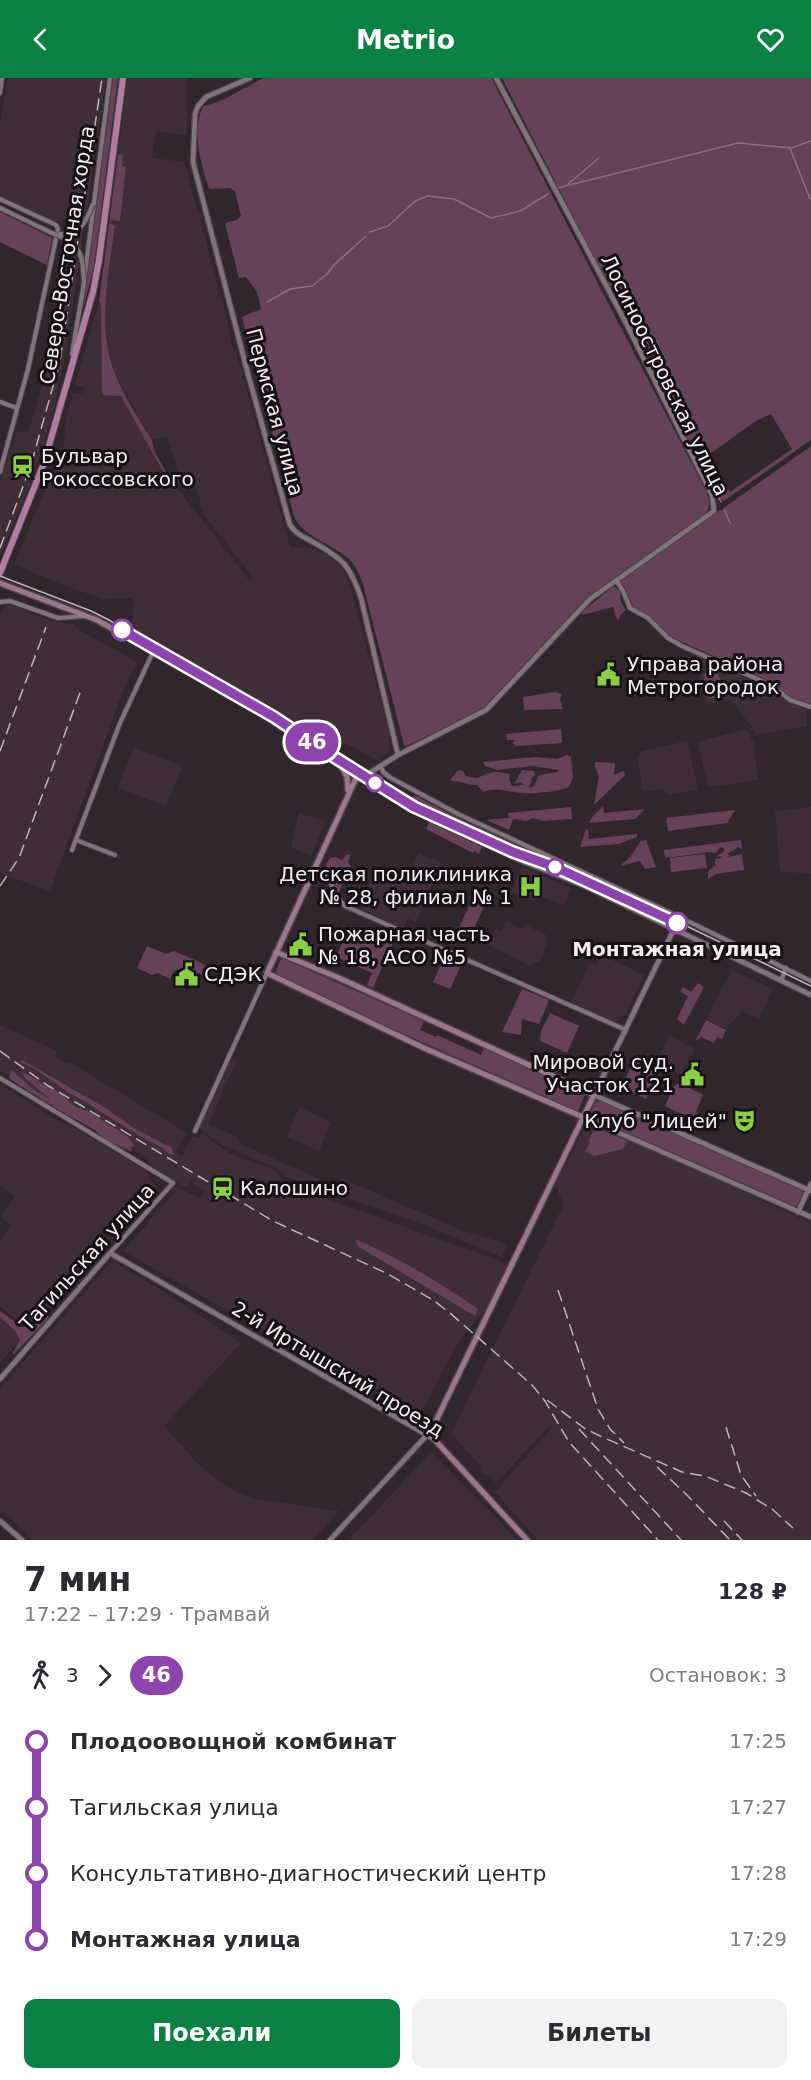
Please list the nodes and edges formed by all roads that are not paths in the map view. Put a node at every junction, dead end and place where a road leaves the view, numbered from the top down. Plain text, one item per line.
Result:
1 (2, 78) edge
2 (110, 78) edge
3 (123, 78) edge
4 (250, 78) edge
5 (496, 78) edge
6 (0, 93) edge
7 (0, 199) edge
8 (93, 204) junction
9 (0, 208) edge
10 (52, 233) junction
11 (84, 282) junction
12 (0, 402) edge
13 (17, 408) junction
14 (0, 472) edge
15 (0, 572) edge
16 (616, 580) junction
17 (0, 584) edge
18 (0, 602) edge
19 (85, 616) junction
20 (153, 652) junction
21 (811, 707) edge
22 (398, 755) junction
23 (342, 766) junction
24 (380, 766) junction
25 (357, 776) junction
26 (347, 795) junction
27 (76, 840) junction
28 (72, 850) dead end
29 (116, 855) dead end
30 (565, 864) junction
31 (315, 867) junction
32 (559, 876) junction
33 (674, 928) junction
34 (276, 952) junction
35 (786, 968) junction
36 (267, 973) junction
37 (781, 981) junction
38 (811, 981) edge
39 (811, 995) edge
40 (626, 1030) junction
41 (0, 1077) edge
42 (594, 1095) junction
43 (583, 1117) junction
44 (195, 1131) dead end
45 (811, 1184) edge
46 (810, 1190) edge
47 (798, 1212) junction
48 (811, 1217) edge
49 (110, 1253) junction
50 (0, 1379) edge
51 (427, 1435) junction
52 (0, 1521) edge
53 (21, 1540) edge
54 (330, 1540) edge
55 (527, 1540) edge

1 - 6 street
2 - 8 street, Северо-Восточная хорда
3 - 15 main road, Северо-Восточная хорда
4 - 22 street, Пермская улица
5 - 16 street, Лосиноостровская улица
7 - 13 street
8 - 10 street, bridge
8 - 11 street, Северо-Восточная хорда, bridge
9 - 10 street
10 - 11 street, bridge
11 - 15 street, Северо-Восточная хорда
12 - 13 street
13 - 14 street
16 - 21 street
16 - 22 street, Лосиноостровская улица
17 - 19 main road
18 - 19 street
19 - 20 main road
20 - 23 main road
20 - 27 street
22 - 24 street, Лосиноостровская улица
23 - 25 main road
23 - 26 main road
24 - 25 street, Лосиноостровская улица
24 - 30 street
25 - 26 main road
25 - 32 street
26 - 31 main road
27 - 28 street
27 - 29 street
30 - 32 street
30 - 35 street
31 - 34 main road
31 - 40 street
32 - 33 street
33 - 37 street
33 - 40 street
34 - 36 main road
34 - 42 main road
35 - 37 street
35 - 38 street
36 - 43 main road
36 - 44 street
37 - 39 street
40 - 42 street
41 - 49 street, Тагильская улица
42 - 43 main road
42 - 46 street
43 - 47 street
43 - 51 main road
45 - 46 street
46 - 47 street
47 - 48 street
49 - 50 street, Тагильская улица
49 - 51 street, 2-й Иртышский проезд
51 - 54 street
51 - 55 main road, 2-й Иртышский проезд
52 - 53 street

